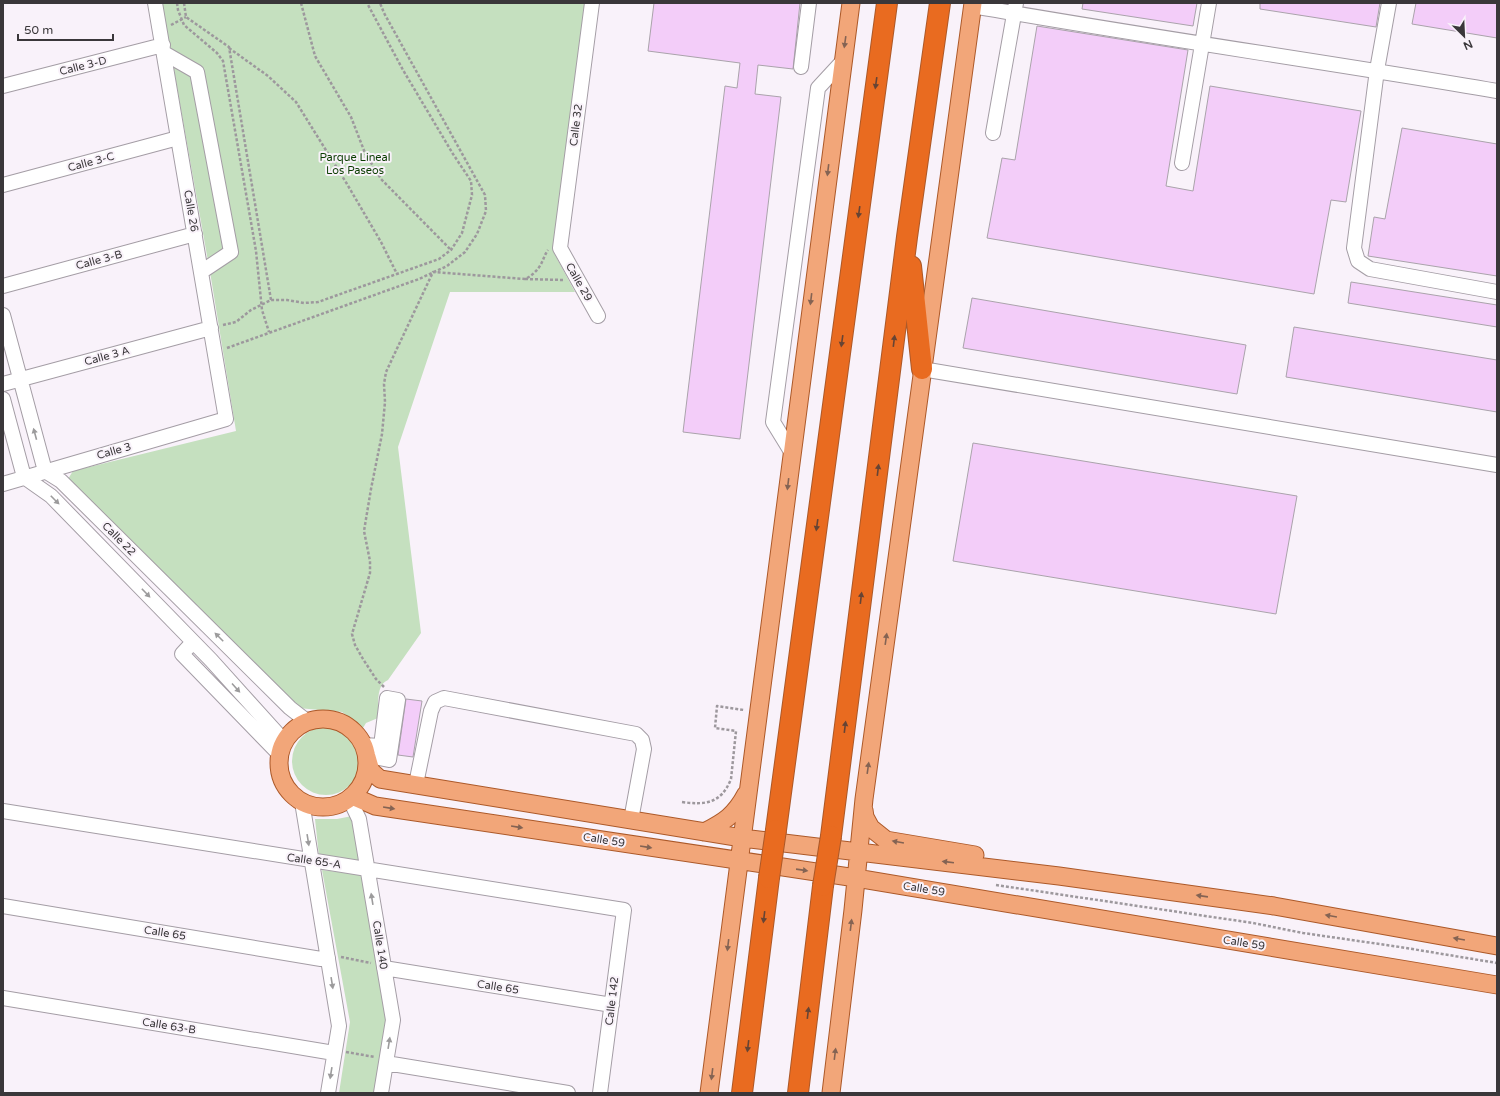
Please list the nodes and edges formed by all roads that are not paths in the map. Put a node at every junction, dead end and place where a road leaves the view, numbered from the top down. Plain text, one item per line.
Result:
1 (155, 3) edge
2 (592, 3) edge
3 (809, 3) edge
4 (851, 3) edge
5 (882, 3) edge
6 (887, 3) edge
7 (940, 3) edge
8 (1209, 3) edge
9 (1389, 3) edge
10 (973, 4) edge
11 (1015, 8) edge
12 (883, 32) junction
13 (1203, 45) junction
14 (163, 49) junction
15 (801, 67) dead end
16 (1377, 70) junction
17 (3, 86) edge
18 (1497, 90) edge
19 (992, 133) dead end
20 (178, 138) junction
21 (1182, 162) dead end
22 (3, 185) edge
23 (194, 234) junction
24 (907, 238) junction
25 (560, 245) joint
26 (201, 272) junction
27 (3, 286) edge
28 (1497, 292) edge
29 (3, 315) edge
30 (598, 316) dead end
31 (211, 329) junction
32 (922, 369) junction
33 (20, 379) junction
34 (3, 384) edge
35 (3, 399) edge
36 (226, 419) joint
37 (1497, 465) edge
38 (45, 471) junction
39 (24, 477) junction
40 (3, 484) edge
41 (388, 698) road end
42 (308, 722) junction
43 (282, 748) junction
44 (365, 751) junction
45 (416, 784) junction
46 (749, 788) junction
47 (351, 797) junction
48 (864, 799) junction
49 (302, 802) junction
50 (3, 812) edge
51 (631, 820) junction
52 (704, 832) junction
53 (742, 838) junction
54 (858, 851) junction
55 (311, 861) junction
56 (739, 861) junction
57 (367, 869) junction
58 (1059, 876) junction
59 (856, 878) junction
60 (3, 906) edge
61 (624, 910) joint
62 (1497, 946) edge
63 (332, 957) junction
64 (380, 966) junction
65 (1497, 985) edge
66 (3, 998) edge
67 (612, 1006) junction
68 (339, 1052) junction
69 (383, 1060) junction
70 (328, 1093) edge
71 (381, 1093) edge
72 (568, 1093) edge
73 (600, 1093) edge
74 (709, 1093) edge
75 (742, 1093) edge
76 (798, 1093) edge
77 (831, 1093) edge

1 - 14 street, Calle 26
2 - 25 street, Calle 32
3 - 15 street
4 -> 46 main road
5 - 12 highway
6 - 12 highway
7 - 24 highway
8 - 13 street
9 - 16 street
10 - 11 street
10 - 32 main road
11 - 13 street
11 - 19 street
12 -> 75 highway, bridge
13 - 16 street
13 - 21 street
14 - 17 street, Calle 3-D
14 - 20 street, Calle 26
14 - 26 street
16 - 18 street
16 - 28 street
20 - 22 street, Calle 3-C
20 - 23 street, Calle 26
23 - 26 street, Calle 26
23 - 27 street, Calle 3-B
24 - 32 highway
76 -> 24 highway, bridge
25 - 30 street, Calle 29
26 - 31 street, Calle 26
29 - 33 street
31 - 33 street, Calle 3 A
31 - 36 street, Calle 26
32 - 37 street
48 -> 32 main road
33 - 34 street, Calle 3 A
38 -> 33 street
35 - 39 street
36 - 38 street, Calle 3
38 - 39 street, Calle 3
42 -> 38 street, Calle 22
39 - 40 street, Calle 3
39 -> 43 street, Calle 22
41 - 44 street
42 - 43 main road
42 - 44 main road
43 - 49 main road
44 - 45 main road
44 - 47 main road
45 - 51 main road
45 - 51 street
46 - 52 main road
46 - 53 main road
47 - 49 main road
47 -> 56 main road, Calle 59
47 - 57 street, Calle 140
48 - 54 main road
58 -> 48 main road
49 -> 55 street
50 - 55 street, Calle 65-A
51 - 52 main road
52 - 53 main road
53 - 54 main road
53 - 56 main road
58 -> 54 main road
54 - 59 main road
55 - 57 street, Calle 65-A
55 - 63 street
56 -> 59 main road, Calle 59
56 -> 74 main road
57 - 61 street, Calle 65-A
64 -> 57 street, Calle 140
62 -> 58 main road
59 - 65 main road, Calle 59
77 -> 59 main road
60 - 63 street, Calle 65
61 - 67 street, Calle 142
63 -> 68 street
64 - 67 street, Calle 65
69 -> 64 street, Calle 140
66 - 68 street, Calle 63-B
67 - 73 street, Calle 142
68 -> 70 street
69 - 71 street, Calle 140
69 - 72 street

